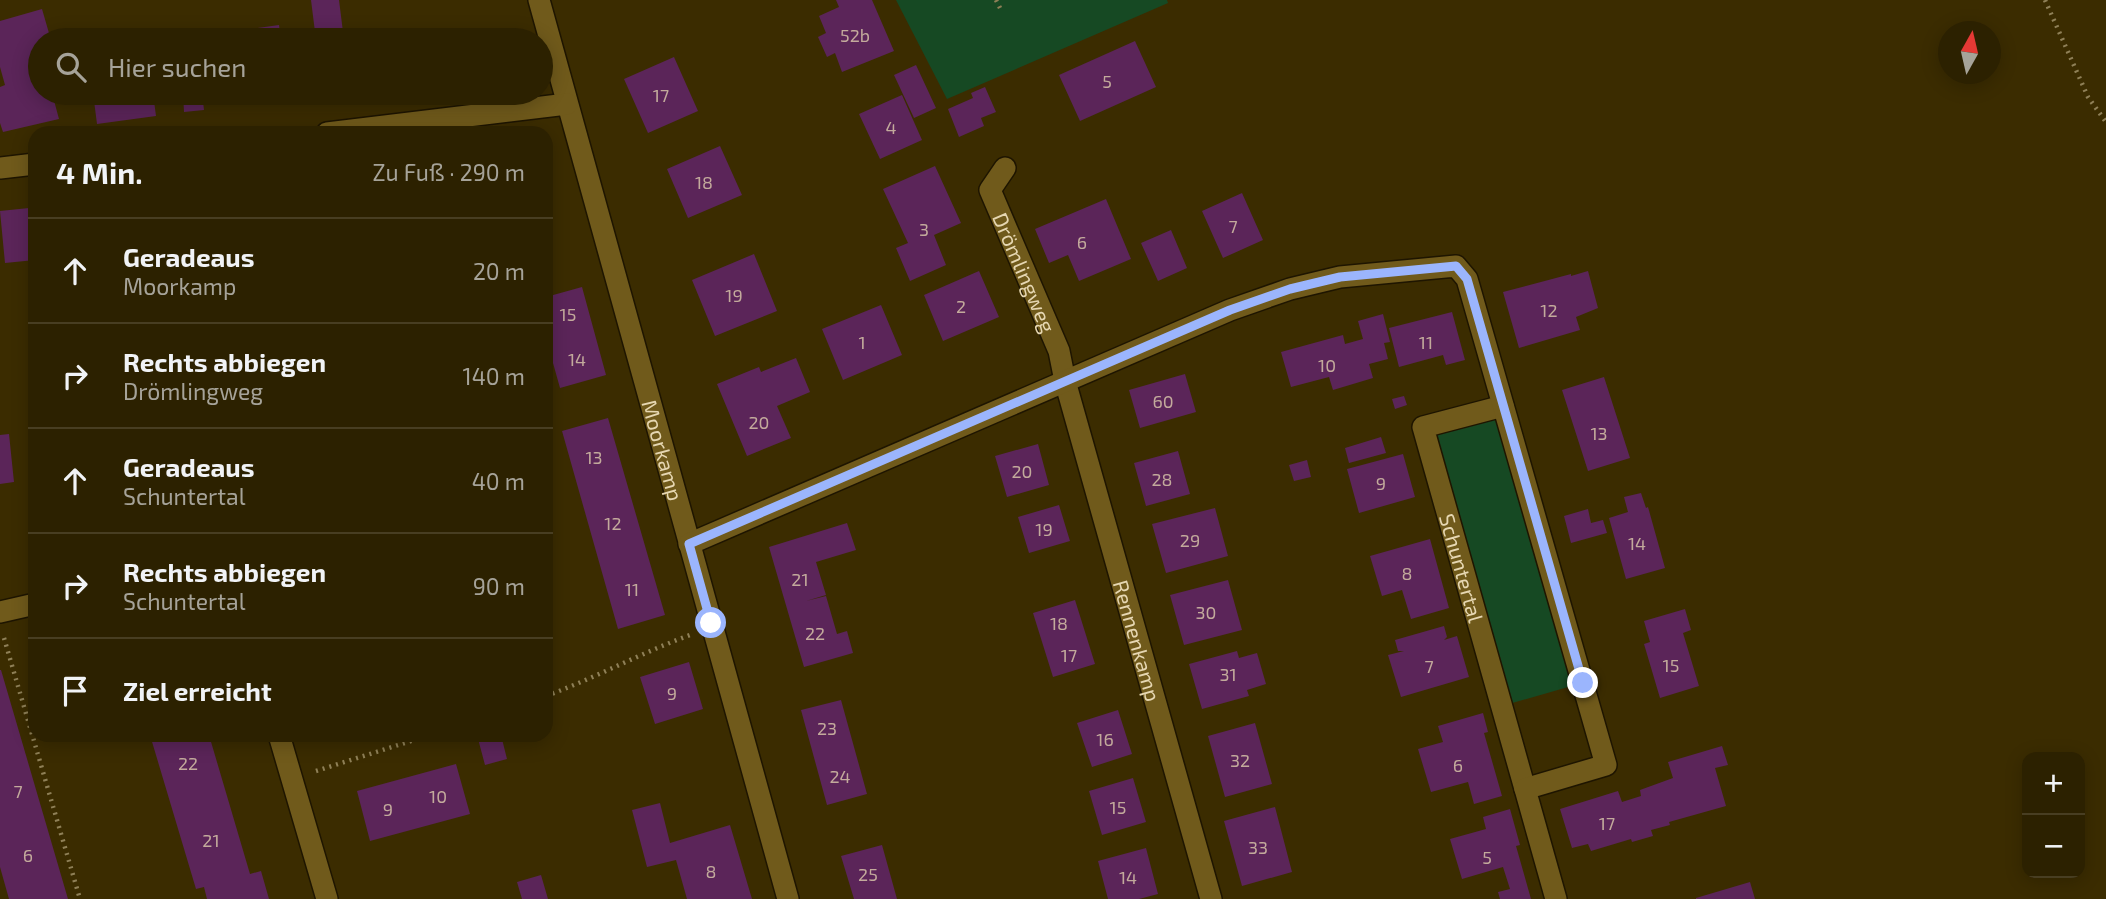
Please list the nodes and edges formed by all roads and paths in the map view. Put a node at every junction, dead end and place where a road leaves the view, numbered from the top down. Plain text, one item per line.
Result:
1 (539, 0) edge
2 (996, 0) edge
3 (2045, 0) edge
4 (1001, 10) dead end
5 (547, 28) edge
6 (553, 52) edge
7 (567, 104) junction
8 (2106, 122) edge
9 (385, 126) edge
10 (28, 165) edge
11 (0, 168) edge
12 (1005, 168) dead end
13 (1065, 382) junction
14 (1503, 406) junction
15 (689, 544) junction
16 (28, 606) edge
17 (0, 612) edge
18 (711, 623) junction
19 (0, 631) edge
20 (553, 693) edge
21 (28, 719) edge
22 (35, 742) edge
23 (281, 742) edge
24 (409, 742) edge
25 (292, 777) junction
26 (1525, 789) junction
27 (80, 899) edge
28 (327, 899) edge
29 (788, 899) edge
30 (1211, 899) edge
31 (1556, 899) edge

1 - 5 street, Moorkamp
2 - 4 path
3 - 8 path
6 - 7 street, Moorkamp
7 - 9 street
7 - 15 street, Moorkamp
10 - 11 street
12 - 13 street, Drömlingweg
13 - 14 street
13 - 15 street
13 - 30 street, Rennenkamp
14 - 26 street
14 - 26 street, Schuntertal
15 - 18 street, Moorkamp
16 - 17 street
18 - 20 path
18 - 29 street, Moorkamp
19 - 21 path
22 - 27 path
23 - 25 street
24 - 25 path
25 - 28 street
26 - 31 street, Schuntertal

